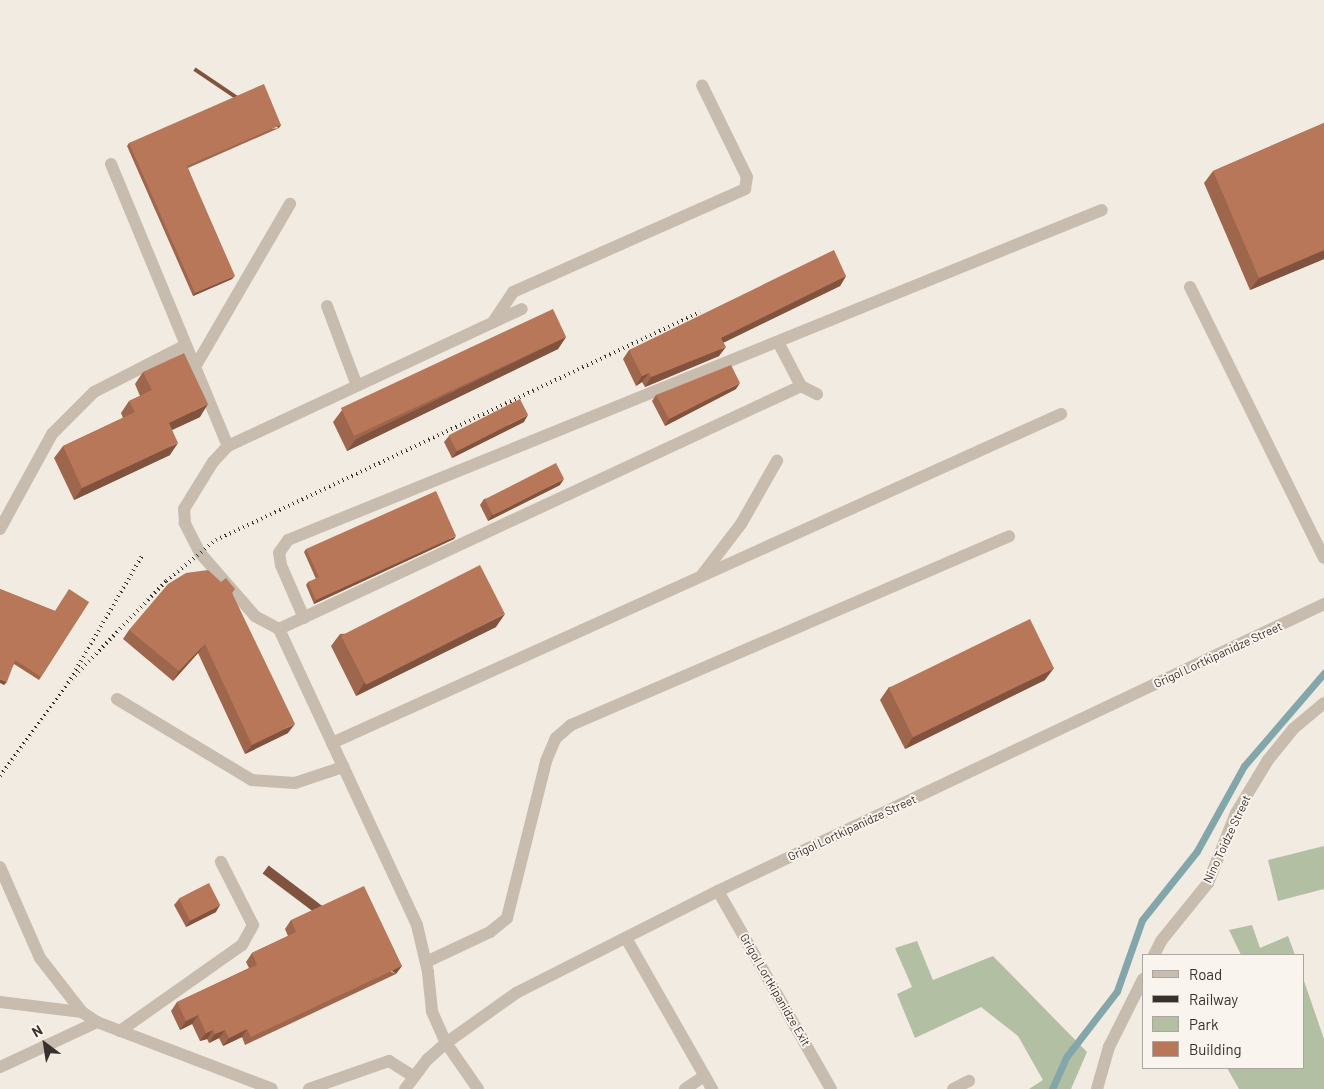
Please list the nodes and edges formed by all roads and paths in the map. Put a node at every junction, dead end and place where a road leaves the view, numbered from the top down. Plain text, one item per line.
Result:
1 (702, 85) dead end
2 (111, 164) dead end
3 (290, 204) dead end
4 (1102, 210) dead end
5 (1190, 287) dead end
6 (327, 306) dead end
7 (522, 309) dead end
8 (492, 323) junction
9 (778, 342) junction
10 (186, 346) junction
11 (195, 367) junction
12 (357, 386) junction
13 (801, 386) junction
14 (817, 394) dead end
15 (1061, 414) dead end
16 (228, 446) junction
17 (777, 462) dead end
18 (0, 529) edge
19 (1009, 536) dead end
20 (1324, 558) edge
21 (700, 577) junction
22 (1324, 604) edge
23 (304, 618) junction
24 (279, 629) junction
25 (117, 699) dead end
26 (1324, 703) edge
27 (332, 743) junction
28 (343, 767) junction
29 (221, 862) dead end
30 (0, 867) edge
31 (718, 891) junction
32 (626, 938) junction
33 (1155, 954) edge
34 (426, 962) junction
35 (1142, 981) edge
36 (0, 1002) edge
37 (82, 1012) junction
38 (97, 1022) junction
39 (120, 1031) junction
40 (446, 1043) junction
41 (0, 1067) edge
42 (414, 1076) junction
43 (704, 1076) junction
44 (969, 1081) dead end
45 (272, 1089) edge
46 (309, 1089) edge
47 (405, 1089) edge
48 (478, 1089) edge
49 (685, 1089) edge
50 (712, 1089) edge
51 (831, 1089) edge
52 (953, 1089) edge
53 (1097, 1089) edge

1 - 8 street
2 - 10 street
3 - 11 street
4 - 9 street
5 - 20 street
6 - 12 street
7 - 8 street
8 - 12 street
9 - 13 street
9 - 23 street
10 - 11 street
10 - 18 street
11 - 16 street
12 - 16 street
13 - 14 street
13 - 23 street
15 - 21 street
16 - 24 street
17 - 21 street
19 - 34 street
21 - 27 street
22 - 31 street, Grigol Lortkipanidze Street
23 - 24 street
24 - 27 street
25 - 28 street
26 - 33 street, Nino Toidze Street
27 - 28 street
28 - 34 street
29 - 39 street
30 - 37 street
31 - 32 street, Grigol Lortkipanidze Street
31 - 51 street, Grigol Lortkipanidze Exit
32 - 40 street, Grigol Lortkipanidze Street
32 - 43 street
34 - 40 street
35 - 53 street
36 - 37 street
37 - 38 street
38 - 39 street
38 - 41 street
39 - 45 street
40 - 42 street, Grigol Lortkipanidze Street
40 - 48 street
42 - 46 street
42 - 47 street, Grigol Lortkipanidze Street
43 - 49 street
43 - 50 street
44 - 52 street

